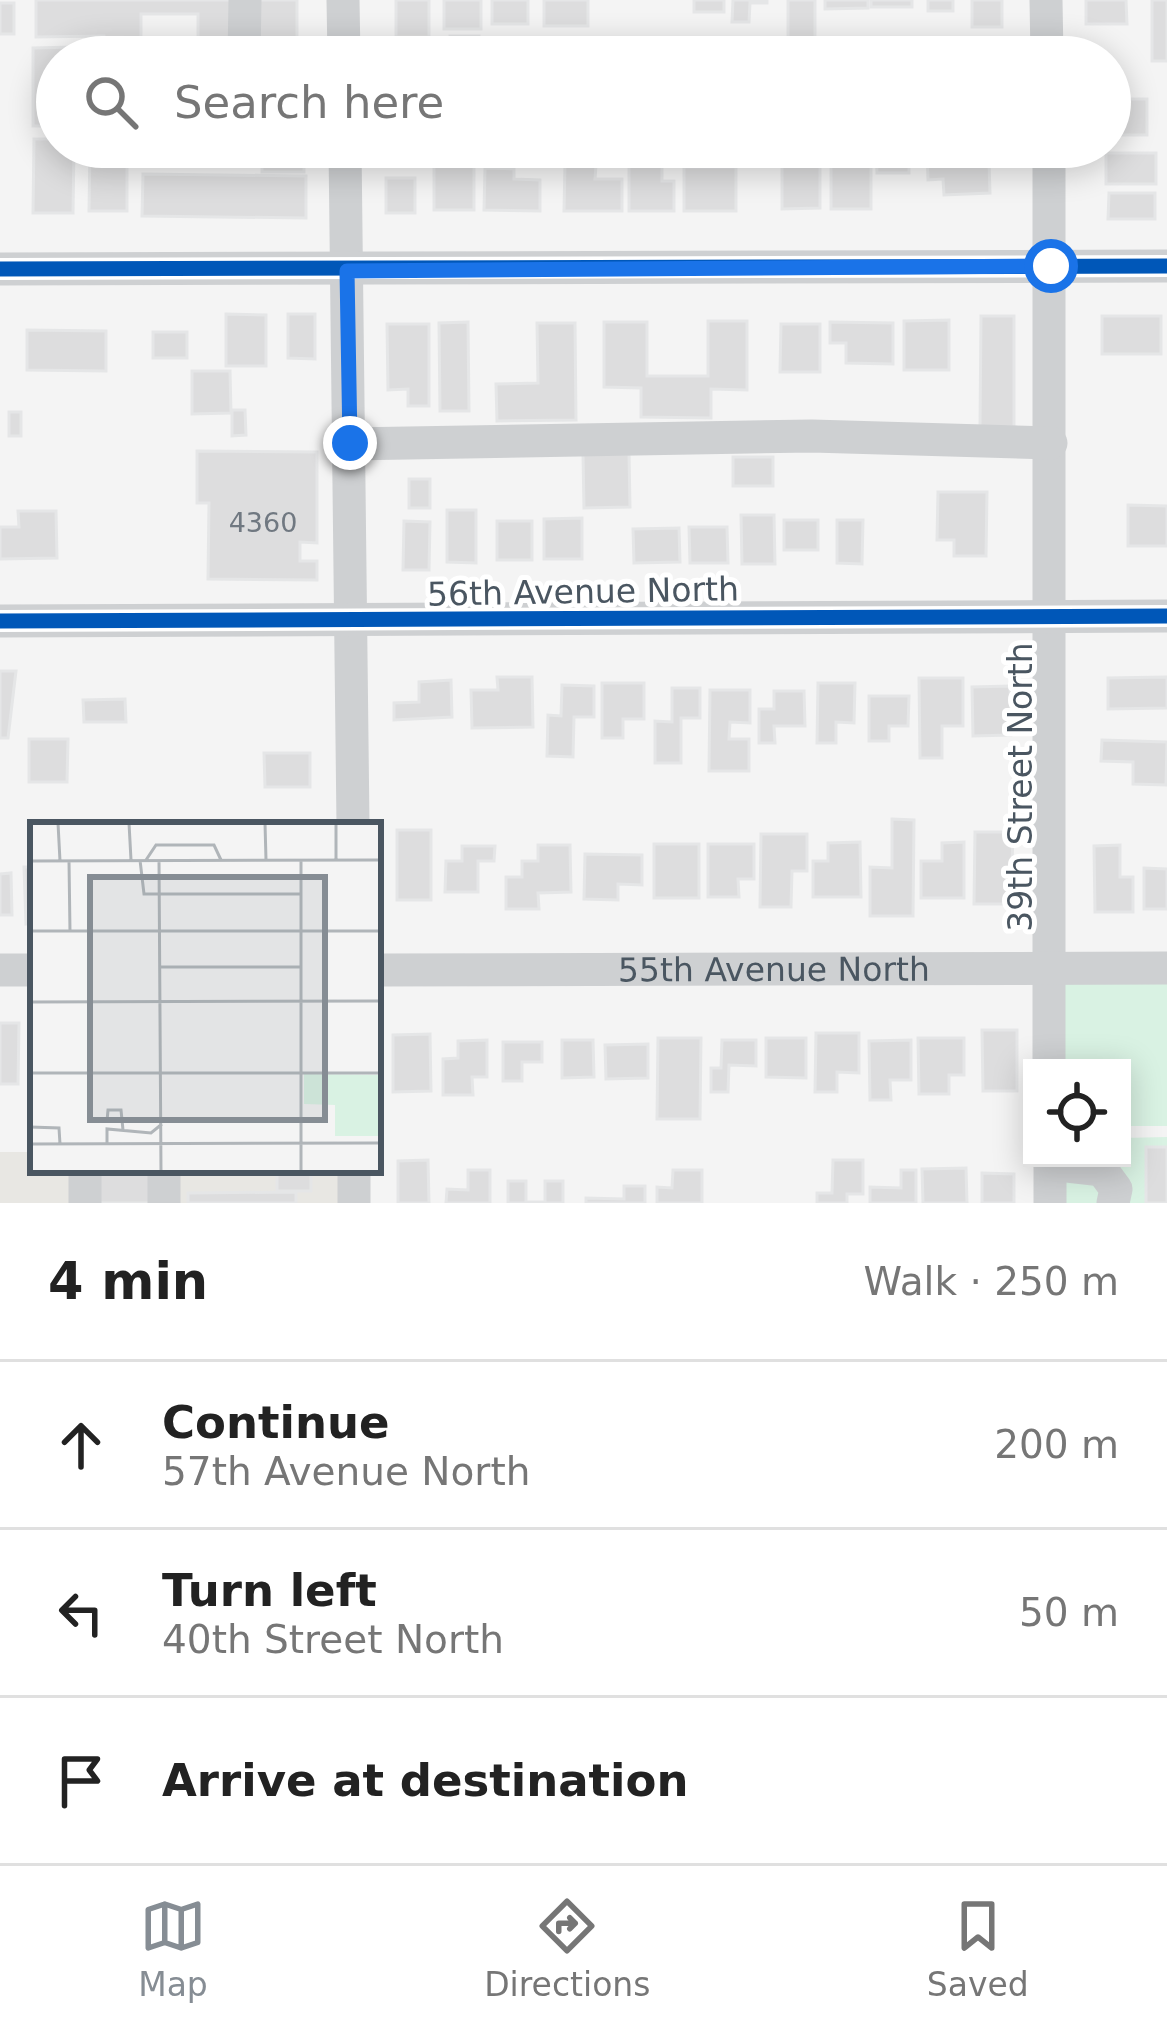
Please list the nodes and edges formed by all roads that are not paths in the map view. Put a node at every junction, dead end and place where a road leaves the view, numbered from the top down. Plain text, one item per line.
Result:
1 (245, 0) edge
2 (343, 0) edge
3 (1046, 0) edge
4 (244, 36) edge
5 (344, 36) edge
6 (1047, 36) edge
7 (345, 168) edge
8 (1049, 168) edge
9 (1051, 266) junction
10 (1167, 266) edge
11 (0, 269) edge
12 (347, 271) junction
13 (350, 443) junction
14 (1051, 443) junction
15 (1167, 616) edge
16 (1051, 617) junction
17 (0, 621) edge
18 (352, 623) junction
19 (353, 822) edge
20 (1049, 967) junction
21 (1167, 968) edge
22 (381, 970) edge
23 (1049, 1059) edge
24 (1050, 1167) edge
25 (1085, 1167) edge
26 (1050, 1203) edge
27 (1113, 1203) edge

1 - 4 street
2 - 5 street
3 - 6 street
7 - 12 street
8 - 9 street, 39th Street North
9 - 10 street
9 - 12 street
9 - 14 street, 39th Street North
11 - 12 street
12 - 13 street
13 - 14 street
13 - 18 street
14 - 16 street, 39th Street North
15 - 16 street, 56th Avenue North
16 - 18 street, 56th Avenue North
16 - 20 street, 39th Street North
17 - 18 street, 56th Avenue North
18 - 19 street
20 - 21 street, 55th Avenue North
20 - 22 street, 55th Avenue North
20 - 23 street, 39th Street North
24 - 26 street
25 - 27 street

